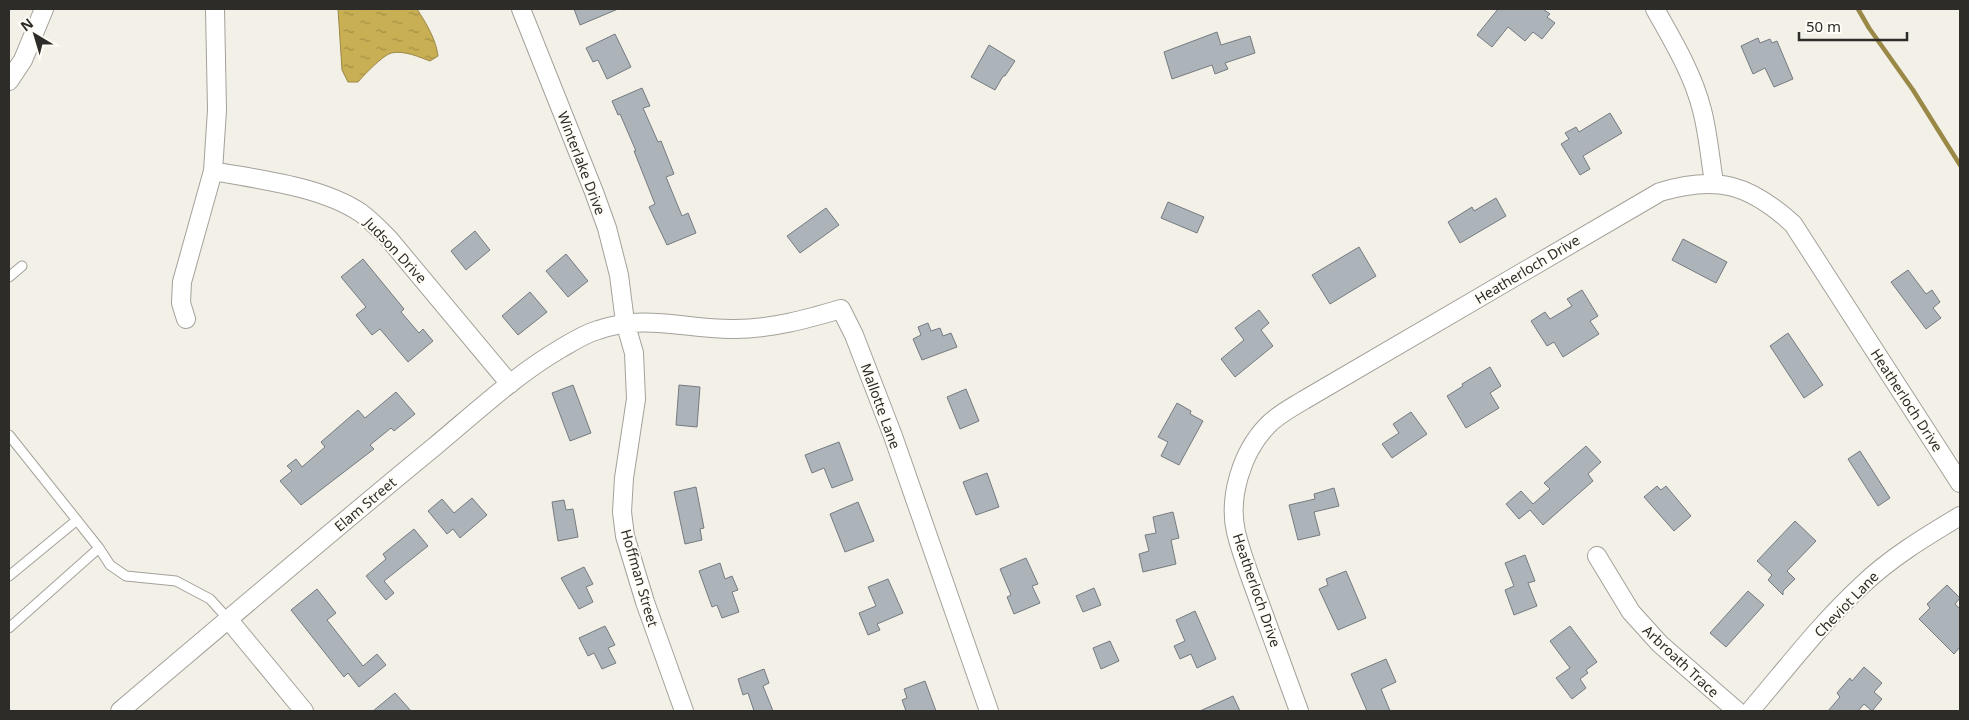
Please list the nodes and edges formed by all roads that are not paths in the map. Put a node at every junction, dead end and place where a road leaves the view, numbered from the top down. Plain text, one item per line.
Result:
1 (44, 9) edge
2 (215, 9) edge
3 (521, 9) edge
4 (1655, 9) edge
5 (9, 81) edge
6 (213, 171) junction
7 (1714, 182) junction
8 (22, 266) dead end
9 (9, 277) edge
10 (186, 319) dead end
11 (625, 322) junction
12 (510, 384) junction
13 (9, 435) edge
14 (1960, 483) edge
15 (1960, 516) edge
16 (77, 520) junction
17 (99, 548) junction
18 (1597, 556) dead end
19 (9, 576) edge
20 (228, 619) junction
21 (9, 628) edge
22 (120, 711) edge
23 (304, 711) edge
24 (684, 711) edge
25 (989, 711) edge
26 (1299, 711) edge
27 (1737, 711) edge
28 (1750, 711) edge

1 - 5 street
2 - 6 street
3 - 11 street, Winterlake Drive
4 - 7 street
6 - 10 street
6 - 12 street, Judson Drive
7 - 14 street, Heatherloch Drive
7 - 26 street, Heatherloch Drive
8 - 9 lane
11 - 12 street, Elam Street
11 - 24 street, Hoffman Street
11 - 25 street, Mallotte Lane
12 - 20 street, Elam Street
13 - 16 lane
15 - 28 street, Cheviot Lane
16 - 17 lane
16 - 19 lane
17 - 20 lane
17 - 21 lane
18 - 27 street, Arbroath Trace
20 - 22 street, Elam Street
20 - 23 street

